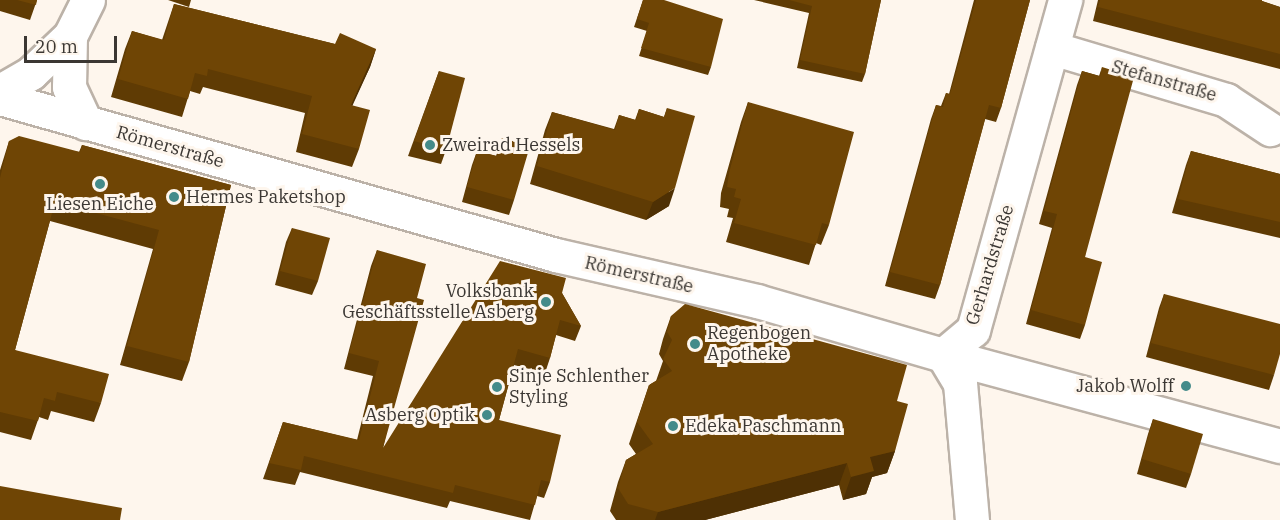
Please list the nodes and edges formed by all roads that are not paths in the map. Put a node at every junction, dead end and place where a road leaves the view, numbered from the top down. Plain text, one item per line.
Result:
1 (88, 0) edge
2 (1065, 0) edge
3 (70, 36) junction
4 (1052, 48) junction
5 (0, 91) edge
6 (0, 98) edge
7 (86, 123) junction
8 (1270, 129) dead end
9 (943, 354) junction
10 (1280, 446) edge
11 (972, 520) edge

1 - 3 street
2 - 4 street, Gerhardstraße
3 - 5 street
3 - 7 street
4 - 8 street, Stefanstraße
4 - 9 street, Gerhardstraße
6 - 7 street, Römerstraße
7 - 9 street, Römerstraße
9 - 10 street, Römerstraße
9 - 11 street

